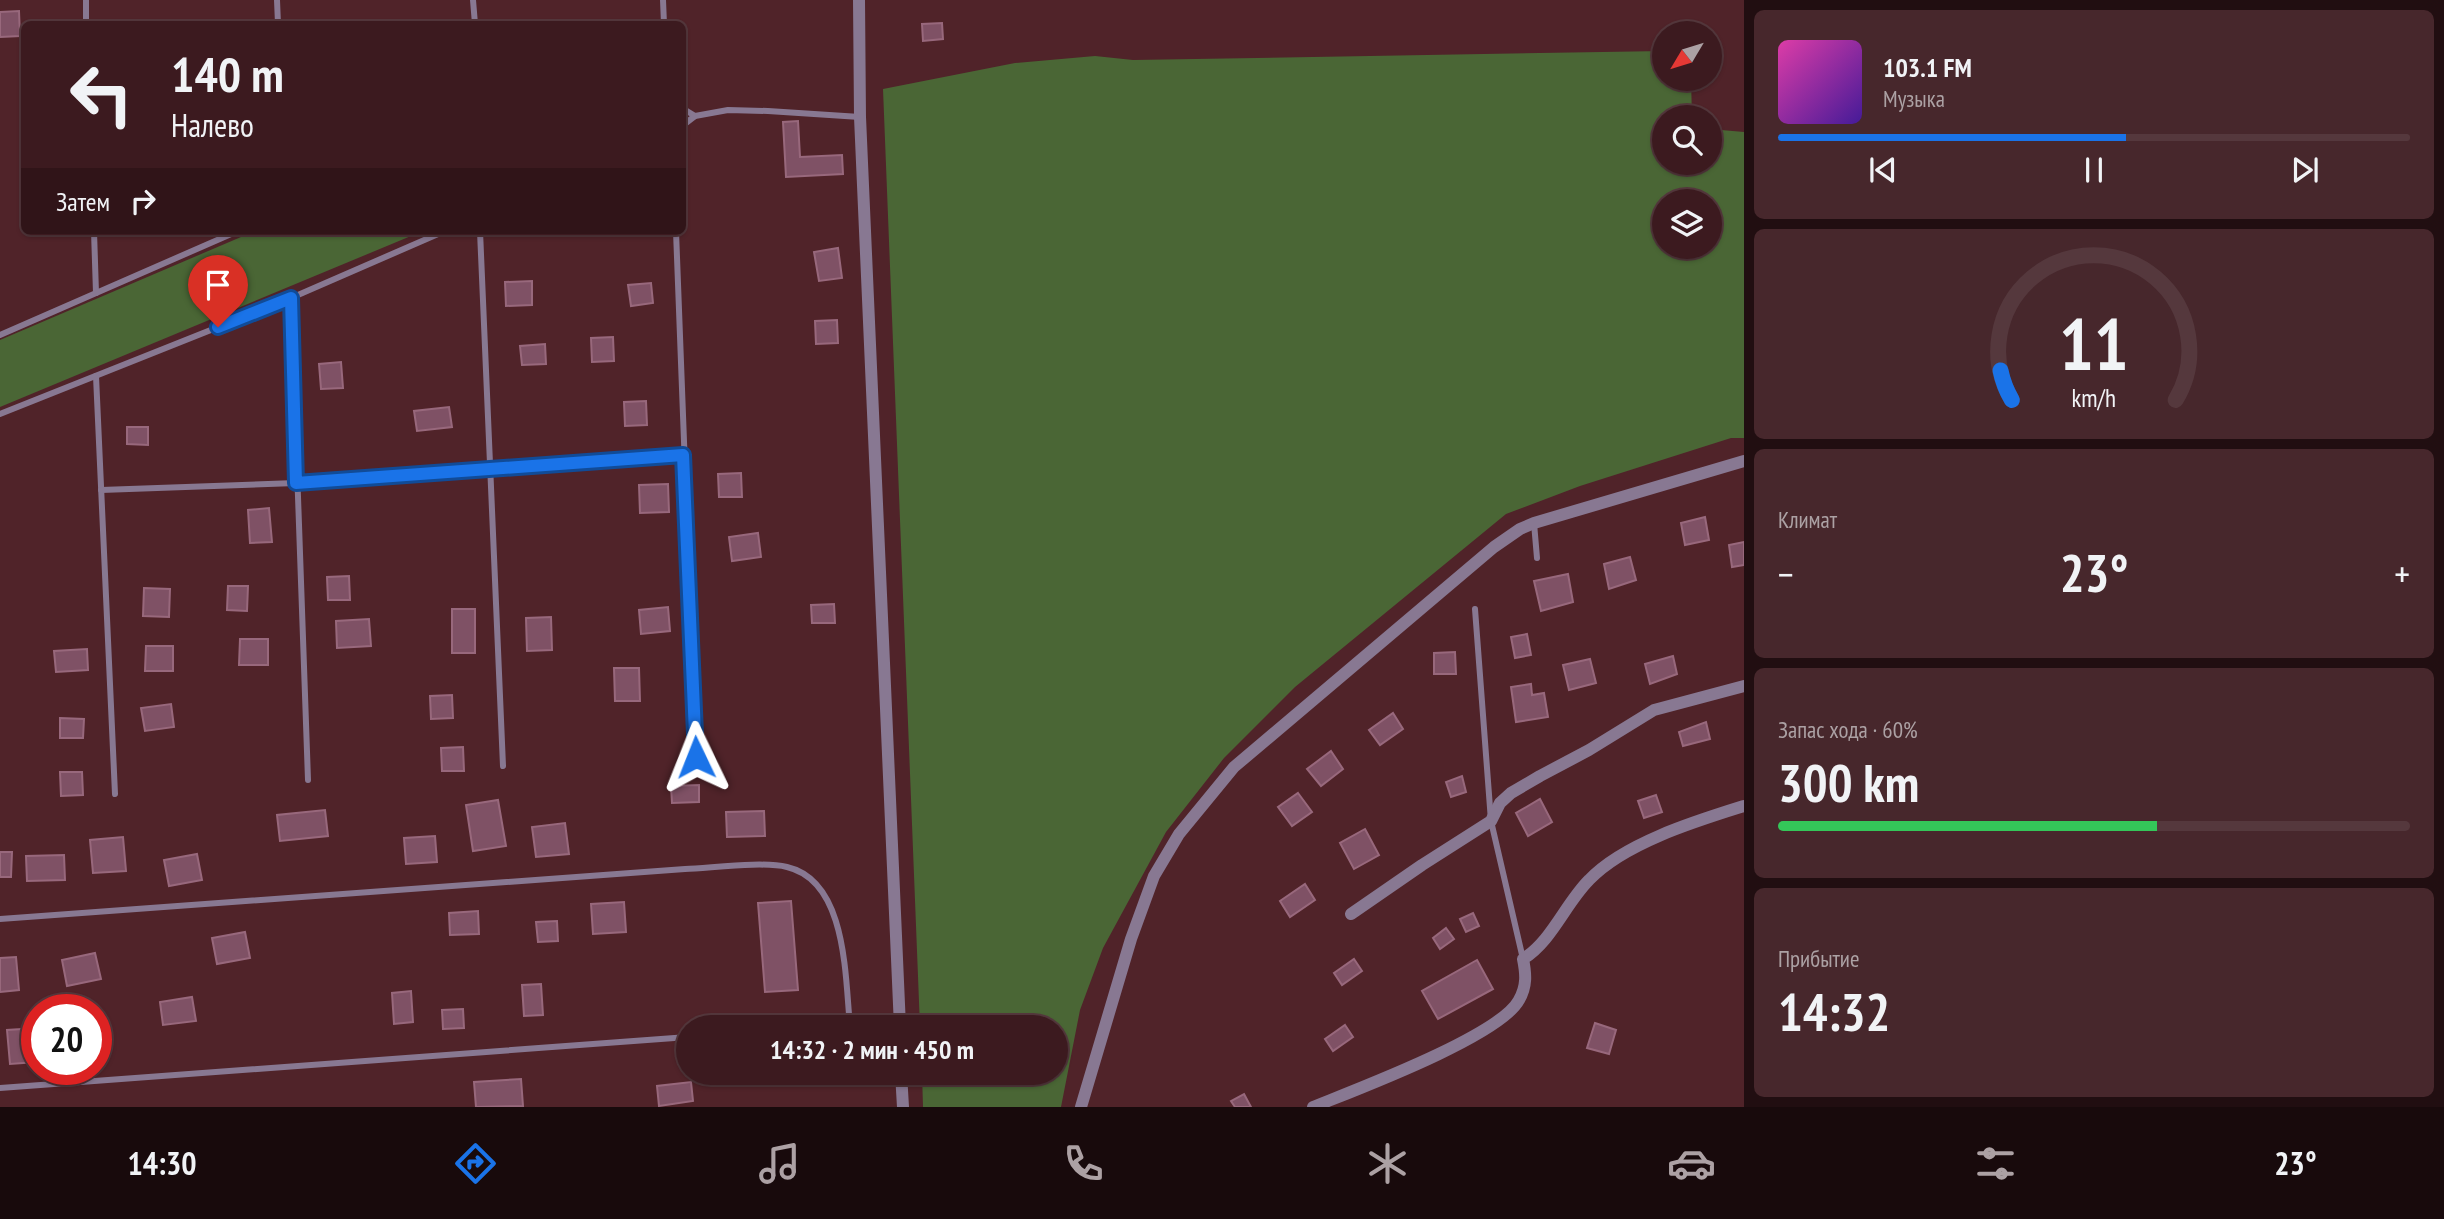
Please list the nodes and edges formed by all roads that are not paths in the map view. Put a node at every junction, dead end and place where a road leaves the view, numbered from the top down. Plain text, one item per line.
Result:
1 (86, 0) edge
2 (277, 0) edge
3 (473, 0) edge
4 (663, 0) edge
5 (859, 0) edge
6 (86, 21) edge
7 (278, 21) edge
8 (475, 21) edge
9 (664, 21) edge
10 (686, 110) edge
11 (695, 116) junction
12 (860, 117) junction
13 (686, 123) edge
14 (94, 235) edge
15 (229, 235) edge
16 (436, 235) edge
17 (480, 235) edge
18 (676, 235) edge
19 (96, 293) junction
20 (291, 298) junction
21 (0, 335) edge
22 (96, 376) junction
23 (0, 414) edge
24 (683, 455) junction
25 (1744, 461) edge
26 (491, 470) junction
27 (296, 483) junction
28 (101, 490) junction
29 (1534, 523) junction
30 (1537, 558) dead end
31 (1475, 610) dead end
32 (1744, 686) edge
33 (696, 757) dead end
34 (503, 766) dead end
35 (308, 780) dead end
36 (115, 794) dead end
37 (1744, 806) edge
38 (1491, 821) junction
39 (1352, 914) dead end
40 (0, 919) edge
41 (1523, 958) junction
42 (849, 1015) edge
43 (900, 1015) edge
44 (676, 1039) edge
45 (902, 1085) edge
46 (0, 1088) edge
47 (903, 1107) edge
48 (1081, 1107) edge
49 (1313, 1107) edge

1 - 6 lane
2 - 7 lane
3 - 8 lane
4 - 9 lane
5 - 12 street
10 - 11 lane
11 - 12 lane
11 - 13 lane
12 - 43 street
14 - 19 lane
15 - 19 lane
16 - 20 lane
17 - 26 lane
18 - 24 lane
19 - 21 lane
20 - 22 lane
20 - 27 lane
22 - 23 lane
22 - 28 lane
24 - 26 lane
24 - 33 lane
25 - 29 street
26 - 27 lane
26 - 34 lane
27 - 28 lane
27 - 35 lane
28 - 36 lane
29 - 30 lane
29 - 48 street
31 - 38 lane
32 - 38 street
37 - 41 street
38 - 39 street
38 - 41 lane
40 - 42 lane
41 - 49 street
44 - 46 lane
45 - 47 street

